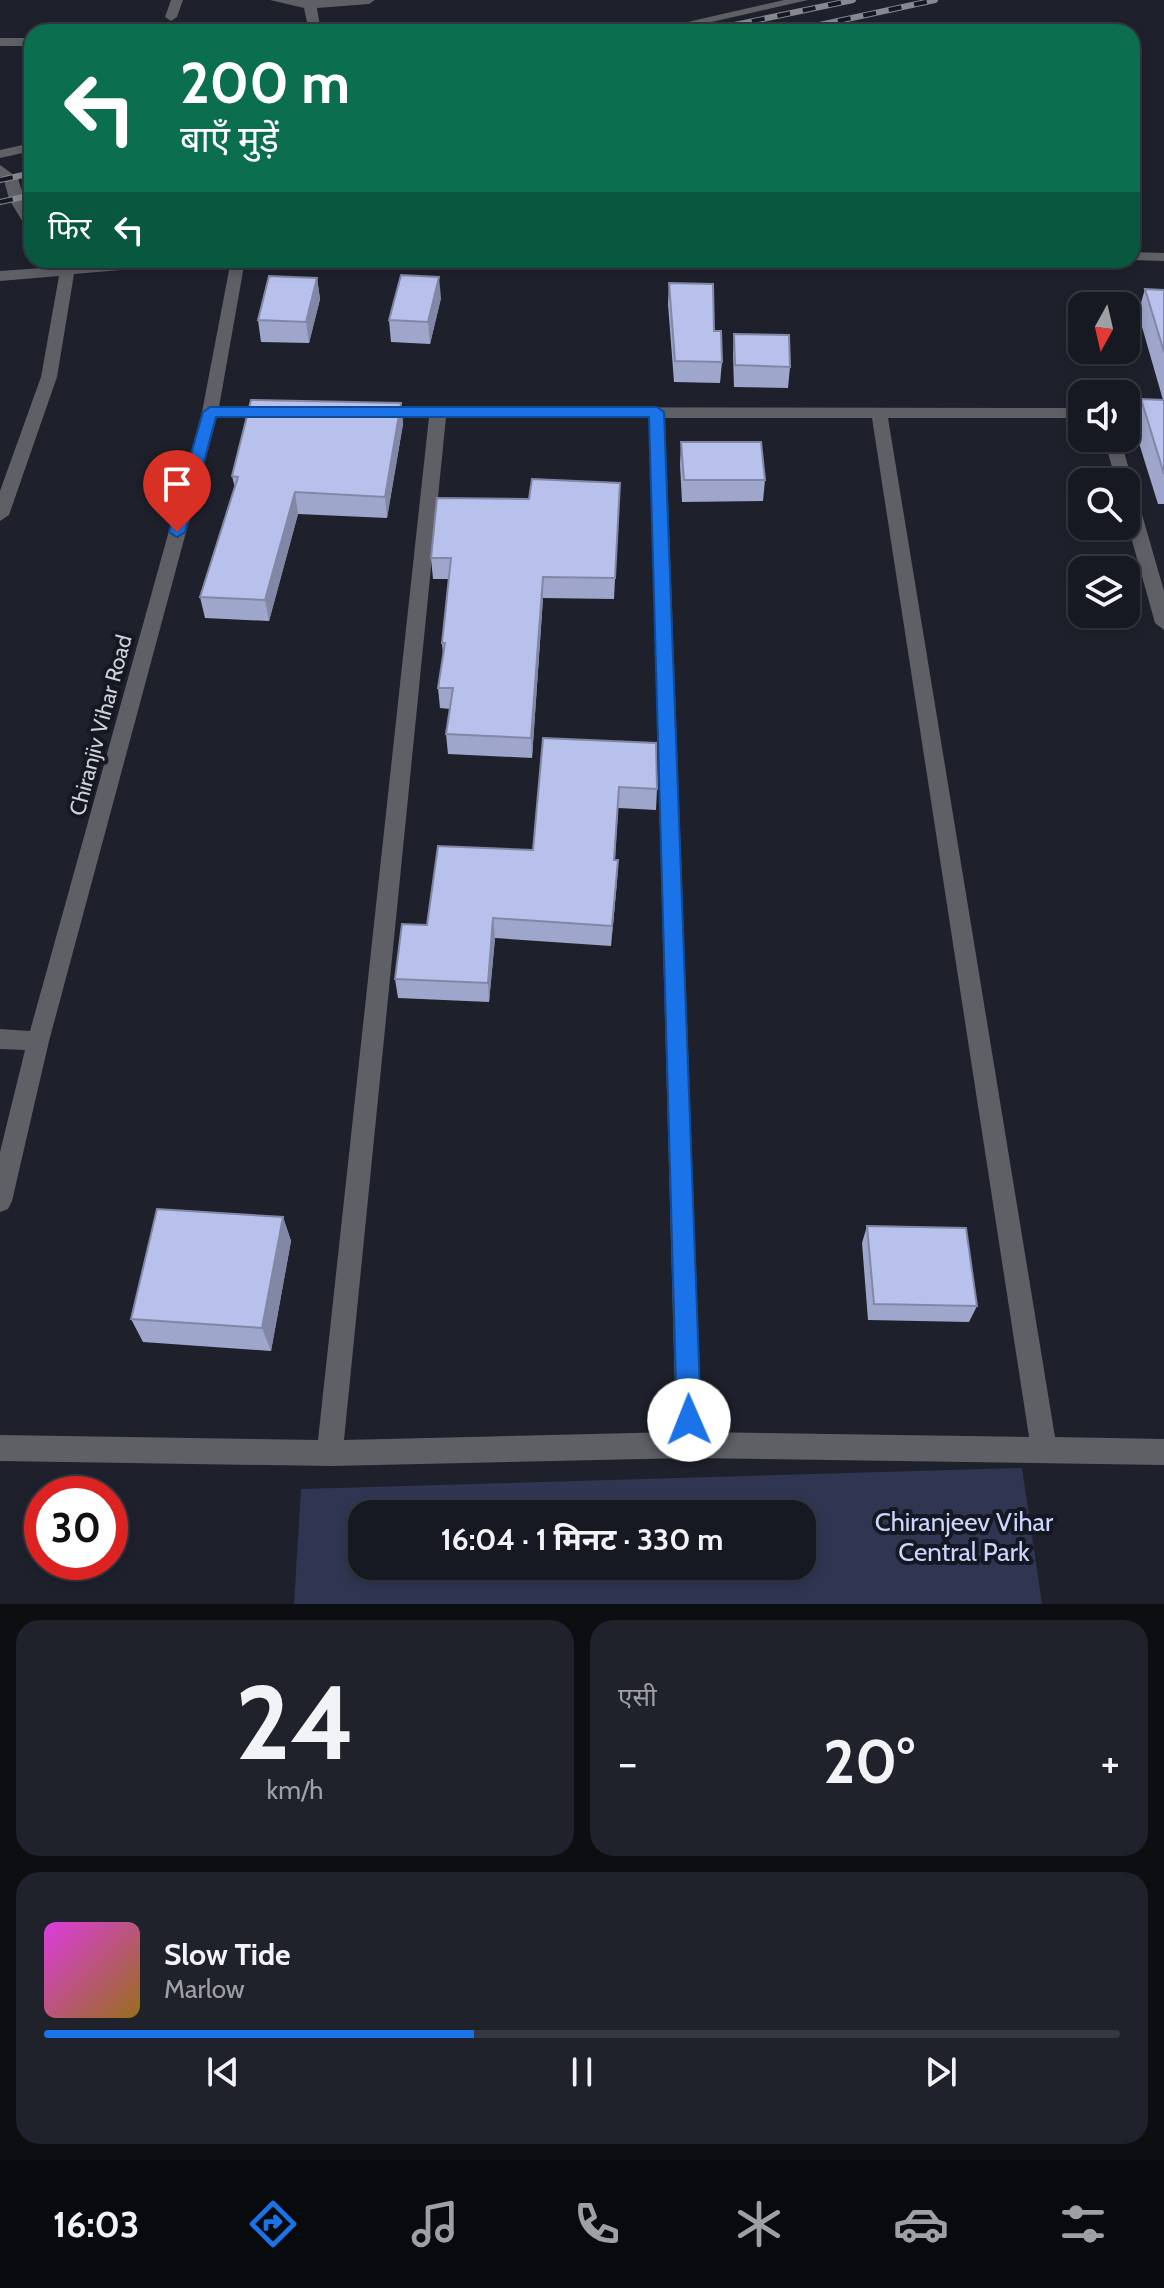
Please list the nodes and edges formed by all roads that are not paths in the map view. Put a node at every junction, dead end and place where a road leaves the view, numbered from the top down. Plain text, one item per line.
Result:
1 (177, 0) edge
2 (276, 0) edge
3 (369, 0) edge
4 (802, 0) edge
5 (310, 5) junction
6 (171, 17) dead end
7 (314, 24) edge
8 (688, 24) edge
9 (0, 42) edge
10 (24, 42) edge
11 (24, 149) edge
12 (0, 154) edge
13 (0, 169) edge
14 (24, 212) edge
15 (1140, 256) edge
16 (1164, 257) edge
17 (50, 268) edge
18 (63, 268) edge
19 (237, 268) edge
20 (0, 276) edge
21 (210, 412) junction
22 (284, 412) edge
23 (361, 412) edge
24 (438, 412) junction
25 (657, 412) junction
26 (879, 412) junction
27 (1068, 413) edge
28 (1140, 414) edge
29 (1164, 414) edge
30 (0, 515) edge
31 (1140, 538) edge
32 (1164, 623) edge
33 (0, 1039) edge
34 (38, 1041) junction
35 (0, 1201) edge
36 (689, 1445) junction
37 (0, 1448) edge
38 (1044, 1449) junction
39 (1164, 1452) edge
40 (330, 1453) junction

1 - 6 street
2 - 5 street
3 - 5 street
4 - 8 street
5 - 7 street
9 - 10 street
11 - 12 street
13 - 14 street
15 - 16 street
17 - 20 street
18 - 30 street
19 - 21 street, Chiranjiv Vihar Road
21 - 22 street
21 - 34 street, Chiranjiv Vihar Road
23 - 24 street
24 - 25 street
24 - 40 street
25 - 26 street
25 - 36 street
26 - 27 street
26 - 38 street
28 - 29 street
31 - 32 street
33 - 34 street
34 - 35 street, Chiranjiv Vihar Road
36 - 38 street
36 - 40 street
37 - 40 street
38 - 39 street

